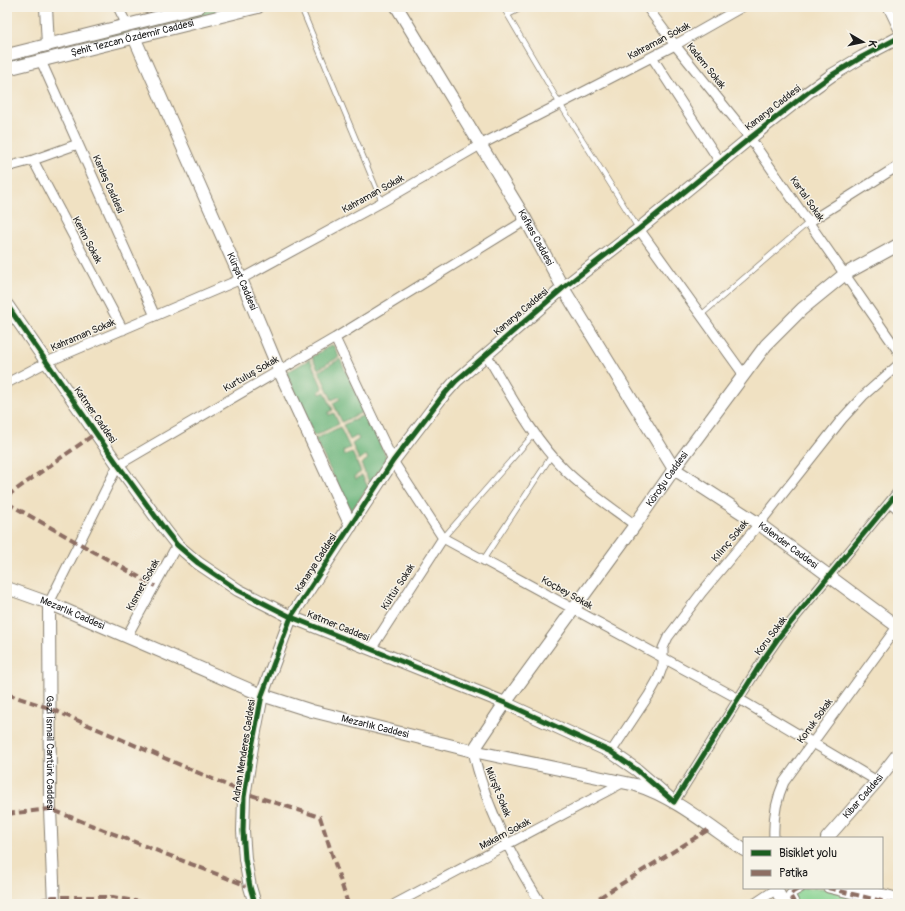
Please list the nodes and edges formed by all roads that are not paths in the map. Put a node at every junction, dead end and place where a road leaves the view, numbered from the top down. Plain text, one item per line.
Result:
1 (46, 7) edge
2 (118, 7) edge
3 (199, 7) edge
4 (258, 7) edge
5 (301, 7) edge
6 (397, 7) edge
7 (503, 7) edge
8 (523, 7) edge
9 (647, 7) edge
10 (742, 7) edge
11 (888, 7) edge
12 (508, 15) junction
13 (127, 26) junction
14 (898, 28) edge
15 (134, 37) junction
16 (898, 38) edge
17 (48, 45) junction
18 (676, 45) junction
19 (7, 55) edge
20 (652, 57) junction
21 (40, 61) junction
22 (7, 69) edge
23 (560, 104) junction
24 (750, 138) junction
25 (78, 144) junction
26 (480, 145) junction
27 (33, 160) junction
28 (720, 162) junction
29 (898, 166) edge
30 (7, 167) edge
31 (382, 202) junction
32 (526, 220) junction
33 (809, 222) junction
34 (639, 229) junction
35 (898, 245) edge
36 (845, 274) junction
37 (240, 279) junction
38 (563, 288) junction
39 (7, 305) edge
40 (701, 315) junction
41 (155, 316) junction
42 (123, 330) junction
43 (335, 338) junction
44 (898, 351) edge
45 (486, 354) junction
46 (47, 362) junction
47 (898, 365) edge
48 (279, 370) junction
49 (744, 376) junction
50 (7, 383) edge
51 (534, 434) junction
52 (552, 455) junction
53 (394, 461) junction
54 (118, 465) junction
55 (674, 469) junction
56 (898, 492) edge
57 (890, 502) junction
58 (898, 509) edge
59 (759, 524) junction
60 (635, 525) junction
61 (351, 526) junction
62 (443, 538) junction
63 (177, 545) junction
64 (484, 560) junction
65 (829, 577) junction
66 (7, 588) edge
67 (49, 603) junction
68 (574, 609) junction
69 (291, 617) junction
70 (898, 627) edge
71 (128, 636) junction
72 (371, 649) junction
73 (663, 658) junction
74 (262, 695) junction
75 (739, 699) junction
76 (506, 702) junction
77 (812, 743) junction
78 (473, 751) junction
79 (611, 752) junction
80 (898, 754) edge
81 (877, 781) junction
82 (624, 782) junction
83 (674, 802) junction
84 (774, 837) edge
85 (828, 837) edge
86 (508, 844) junction
87 (743, 849) edge
88 (776, 889) edge
89 (777, 889) edge
90 (798, 889) edge
91 (832, 889) edge
92 (859, 889) edge
93 (898, 899) edge
94 (54, 904) edge
95 (255, 904) edge
96 (395, 904) edge
97 (541, 904) edge
98 (754, 904) edge
99 (784, 904) edge
100 (795, 904) edge
101 (894, 904) edge

1 - 17 street
2 - 13 street
3 - 13 street, Şehit Tezcan Özdemir Caddesi
4 - 15 street, Şehit Tezcan Özdemir Caddesi
5 - 31 lane
6 - 26 street, Kafkas Caddesi
7 - 12 lane
8 - 12 lane
9 - 18 street, Kadem Sokak
10 - 18 street, Kahraman Sokak
11 - 14 street
12 - 23 lane
13 - 17 street, Şehit Tezcan Özdemir Caddesi
15 - 21 street, Şehit Tezcan Özdemir Caddesi
15 - 37 street, Kürşat Caddesi
16 - 24 street, Kanarya Caddesi
17 - 19 street, Şehit Tezcan Özdemir Caddesi
18 - 20 street, Kahraman Sokak
18 - 24 street, Kadem Sokak
20 - 23 street, Kahraman Sokak
20 - 28 street
21 - 22 street, Şehit Tezcan Özdemir Caddesi
21 - 25 street, Kardeş Caddesi
23 - 26 street, Kahraman Sokak
23 - 34 lane
24 - 28 street, Kanarya Caddesi
24 - 33 street, Kartal Sokak
25 - 27 street
25 - 41 street, Kardeş Caddesi
26 - 31 street, Kahraman Sokak
26 - 32 street, Kafkas Caddesi
27 - 30 street
27 - 42 street, Kerim Sokak
28 - 34 street, Kanarya Caddesi
29 - 33 street
31 - 37 street, Kahraman Sokak
32 - 38 street, Kafkas Caddesi
32 - 43 street, Kurtuluş Sokak
33 - 36 street, Kartal Sokak
33 - 40 lane
34 - 38 street, Kanarya Caddesi
34 - 40 street
35 - 36 street, Köroğu Caddesi
36 - 44 street, Kartal Sokak
36 - 49 street, Köroğu Caddesi
37 - 41 street, Kahraman Sokak
37 - 48 street, Kürşat Caddesi
38 - 45 street, Kanarya Caddesi
38 - 55 street, Kafkas Caddesi
39 - 46 street, Katmer Caddesi
40 - 49 street
41 - 42 street, Kahraman Sokak
42 - 46 street, Kahraman Sokak
43 - 48 street, Kurtuluş Sokak
43 - 53 street, Koçbey Sokak
45 - 51 street
45 - 53 street, Kanarya Caddesi
46 - 50 street, Kahraman Sokak
46 - 54 street, Katmer Caddesi
47 - 59 street, Kılınç Sokak
48 - 54 street, Kurtuluş Sokak
48 - 61 street, Kürşat Caddesi
49 - 55 street, Köroğu Caddesi
51 - 52 street
51 - 62 lane
52 - 60 street
52 - 64 lane
53 - 61 street, Kanarya Caddesi
53 - 62 street, Koçbey Sokak
54 - 63 street, Katmer Caddesi
54 - 67 street
55 - 59 street, Kalender Caddesi
55 - 60 street, Köroğu Caddesi
56 - 57 street, Koru Sokak
57 - 58 street
57 - 65 street, Koru Sokak
59 - 65 street, Kalender Caddesi
59 - 73 street, Kılınç Sokak
60 - 68 street, Köroğu Caddesi
61 - 69 street, Kanarya Caddesi
62 - 64 street, Koçbey Sokak
62 - 72 street, Kültür Sokak
63 - 69 street, Katmer Caddesi
63 - 71 street, Kısmet Sokak
64 - 68 street, Koçbey Sokak
65 - 70 street, Kalender Caddesi
65 - 75 street, Koru Sokak
66 - 67 street, Mezarlık Caddesi
67 - 71 street, Mezarlık Caddesi
67 - 94 street, Gazi İsmail Cantürk Caddesi
68 - 73 street, Koçbey Sokak
68 - 76 street, Köroğu Caddesi
69 - 72 street, Katmer Caddesi
69 - 74 street, Kanarya Caddesi
70 - 77 street, Konuk Sokak
71 - 74 street, Mezarlık Caddesi
72 - 76 street, Katmer Caddesi
73 - 75 street, Koçbey Sokak
73 - 79 street, Kılınç Sokak
74 - 78 street, Mezarlık Caddesi
74 - 95 street, Adnan Menderes Caddesi
75 - 77 street, Koçbey Sokak
75 - 83 street, Koru Sokak
76 - 78 street, Köroğu Caddesi
76 - 79 street, Katmer Caddesi
77 - 81 street, Koçbey Sokak
77 - 84 street, Konuk Sokak
78 - 82 street, Mezarlık Caddesi
78 - 86 street, Mürşit Sokak
79 - 83 street, Katmer Caddesi
80 - 81 street, Kibar Caddesi
81 - 85 street, Kibar Caddesi
82 - 83 street, Mezarlık Caddesi
82 - 86 street, Makam Sokak
83 - 87 street, Mezarlık Caddesi
86 - 96 street, Makam Sokak
86 - 97 street, Mürşit Sokak
88 - 98 street
89 - 99 street
90 - 100 street
91 - 101 street
92 - 93 street

